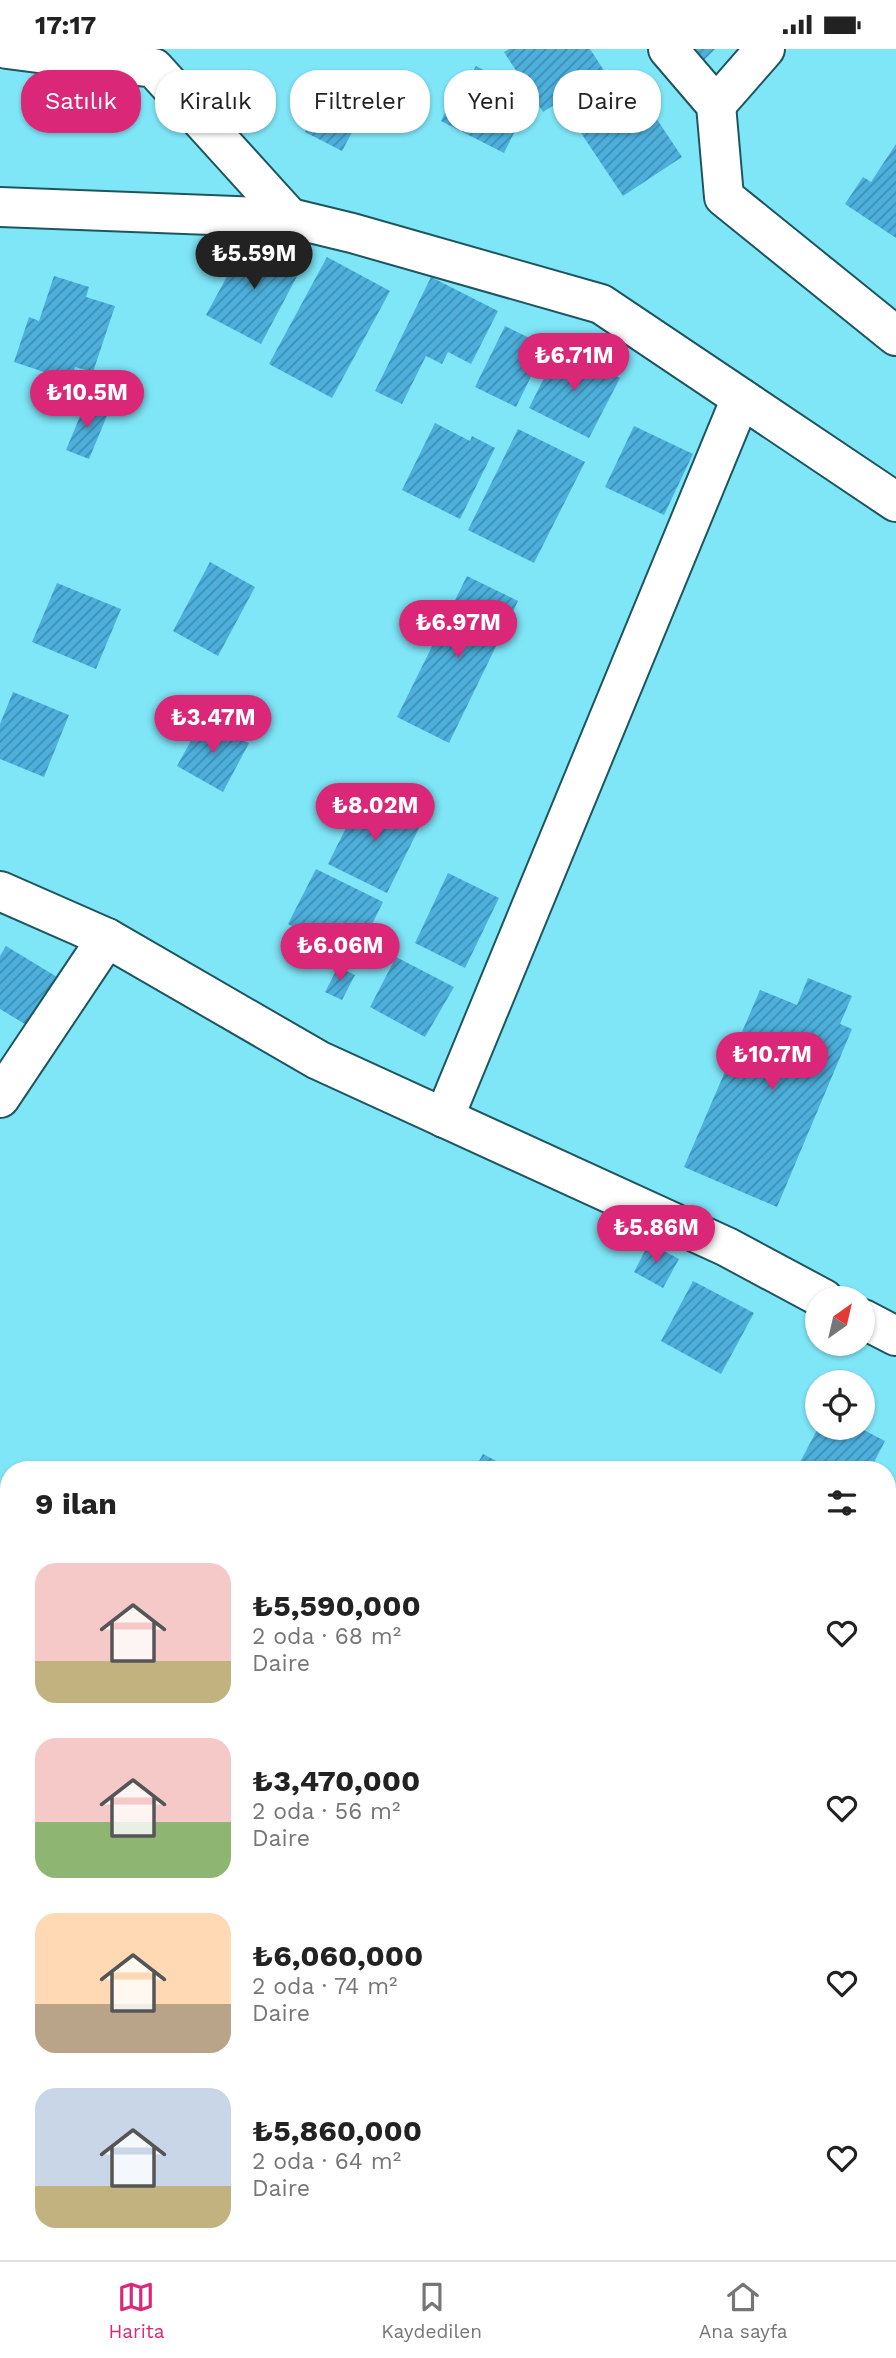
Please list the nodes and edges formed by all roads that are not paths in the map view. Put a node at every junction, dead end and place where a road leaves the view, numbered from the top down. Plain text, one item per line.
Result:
1 (7, 49) edge
2 (668, 49) edge
3 (765, 49) edge
4 (162, 58) edge
5 (716, 105) junction
6 (0, 207) edge
7 (290, 218) junction
8 (896, 336) edge
9 (741, 398) junction
10 (896, 502) edge
11 (0, 891) edge
12 (107, 938) junction
13 (0, 1098) edge
14 (444, 1118) junction
15 (805, 1289) edge
16 (875, 1325) edge
17 (896, 1336) edge

1 - 4 street
2 - 5 street
3 - 5 street
4 - 7 street
5 - 8 street
6 - 7 street
7 - 9 street
9 - 10 street
9 - 14 street
11 - 12 street
12 - 13 street
12 - 14 street
14 - 15 street
16 - 17 street

